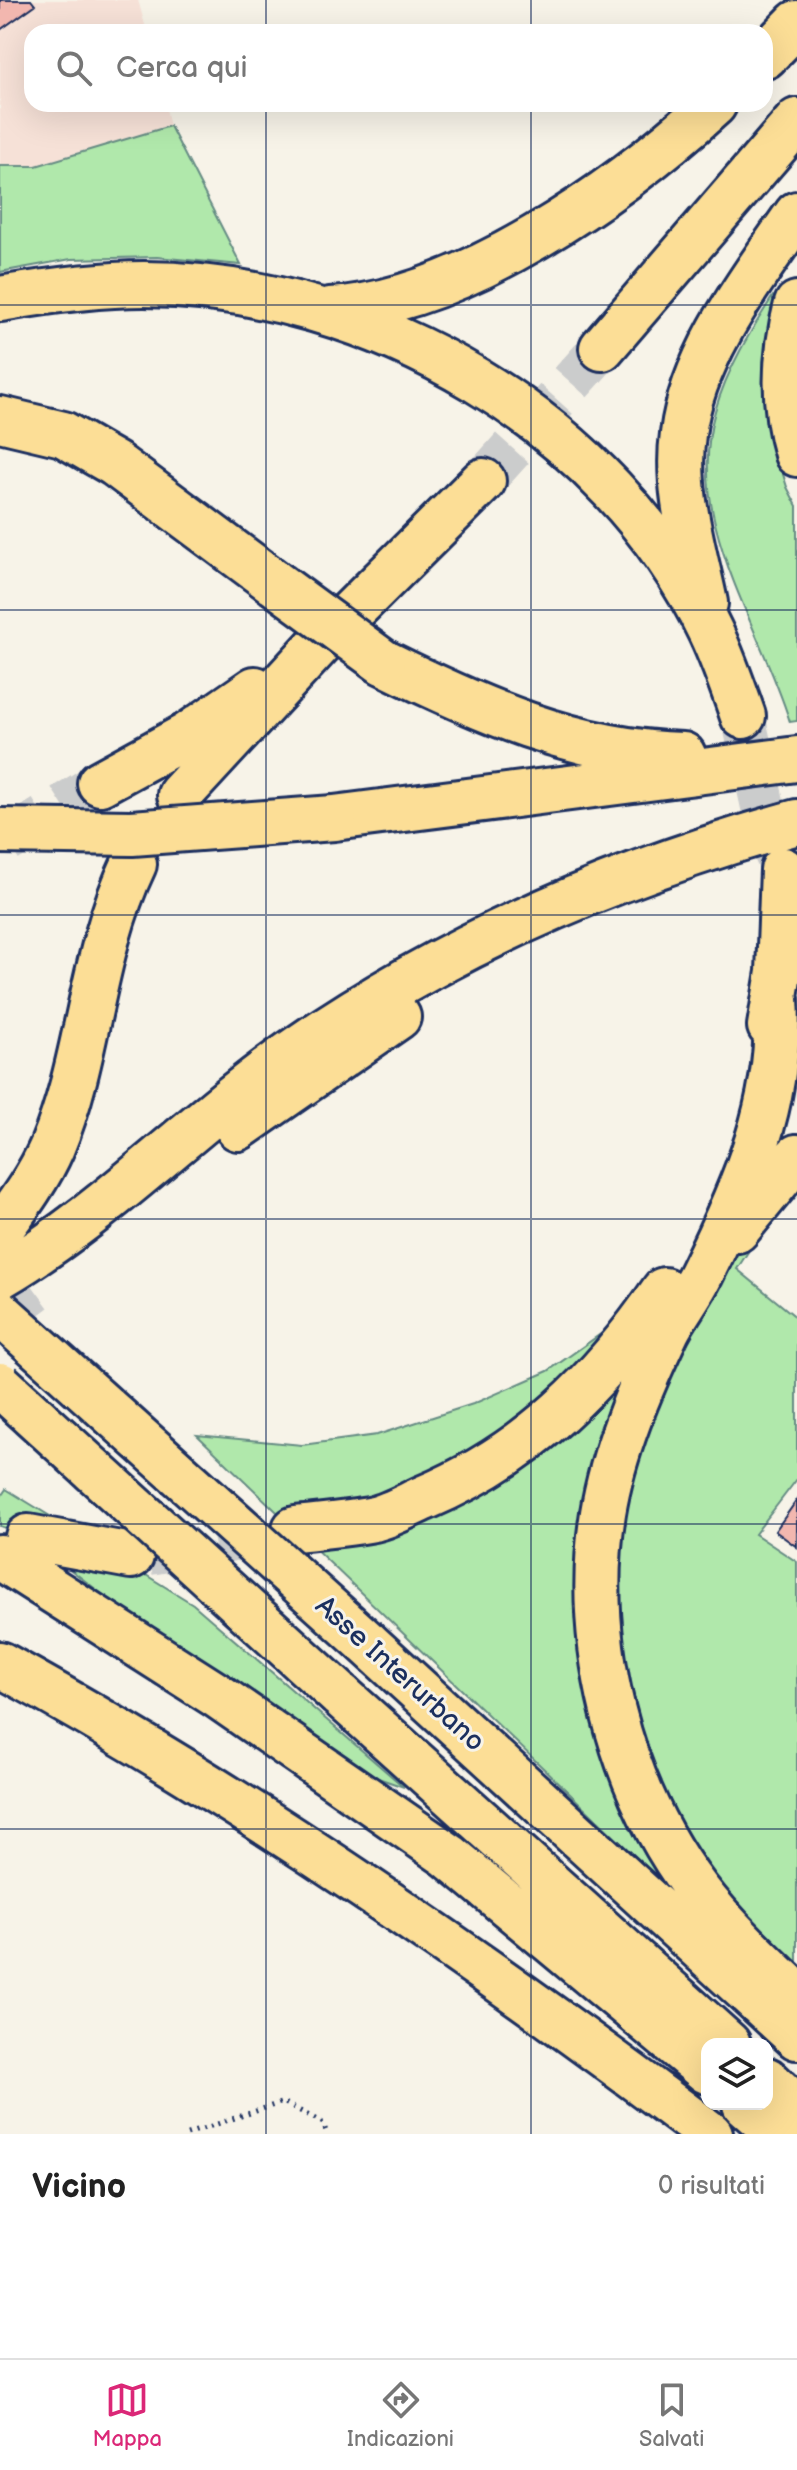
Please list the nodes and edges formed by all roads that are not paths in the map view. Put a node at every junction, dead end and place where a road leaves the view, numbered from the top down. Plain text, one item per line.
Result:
1 (797, 23) edge
2 (773, 48) edge
3 (797, 87) edge
4 (704, 112) edge
5 (797, 121) edge
6 (797, 214) edge
7 (679, 256) junction
8 (0, 299) edge
9 (797, 304) edge
10 (320, 311) junction
11 (602, 348) tunnel mouth
12 (0, 419) edge
13 (797, 454) edge
14 (483, 481) tunnel mouth
15 (710, 629) junction
16 (325, 638) junction
17 (743, 716) tunnel mouth
18 (797, 758) edge
19 (100, 783) tunnel mouth
20 (180, 795) dead end
21 (797, 824) edge
22 (0, 831) edge
23 (134, 864) dead end
24 (783, 870) tunnel mouth
25 (776, 999) junction
26 (797, 1157) edge
27 (0, 1230) edge
28 (701, 1275) junction
29 (20, 1281) tunnel mouth
30 (0, 1313) edge
31 (0, 1385) edge
32 (295, 1529) tunnel mouth
33 (14, 1547) edge
34 (131, 1556) tunnel mouth
35 (0, 1581) edge
36 (0, 1664) edge
37 (548, 1937) junction
38 (797, 1995) edge
39 (797, 2037) edge
40 (721, 2038) edge
41 (701, 2066) edge
42 (773, 2086) edge
43 (797, 2108) edge
44 (752, 2110) edge
45 (710, 2134) edge
46 (779, 2134) edge

1 - 2 highway
3 - 7 highway
4 - 10 highway
5 - 7 highway
6 - 15 highway
7 - 11 highway
8 - 10 highway
9 - 13 highway
10 - 15 highway
12 - 18 highway, bridge
14 - 16 highway
15 - 17 highway
16 - 19 highway
16 - 20 highway
18 - 22 highway, bridge
21 - 29 highway
23 - 27 highway
24 - 25 highway
25 - 28 highway
25 - 32 highway
26 - 28 highway
28 - 38 highway
30 - 39 highway, Asse Interurbano, bridge
31 - 40 highway, Asse Interurbano, bridge
33 - 34 highway
33 - 37 highway
35 - 37 highway
36 - 45 highway
37 - 41 highway
42 - 43 highway
44 - 46 highway

